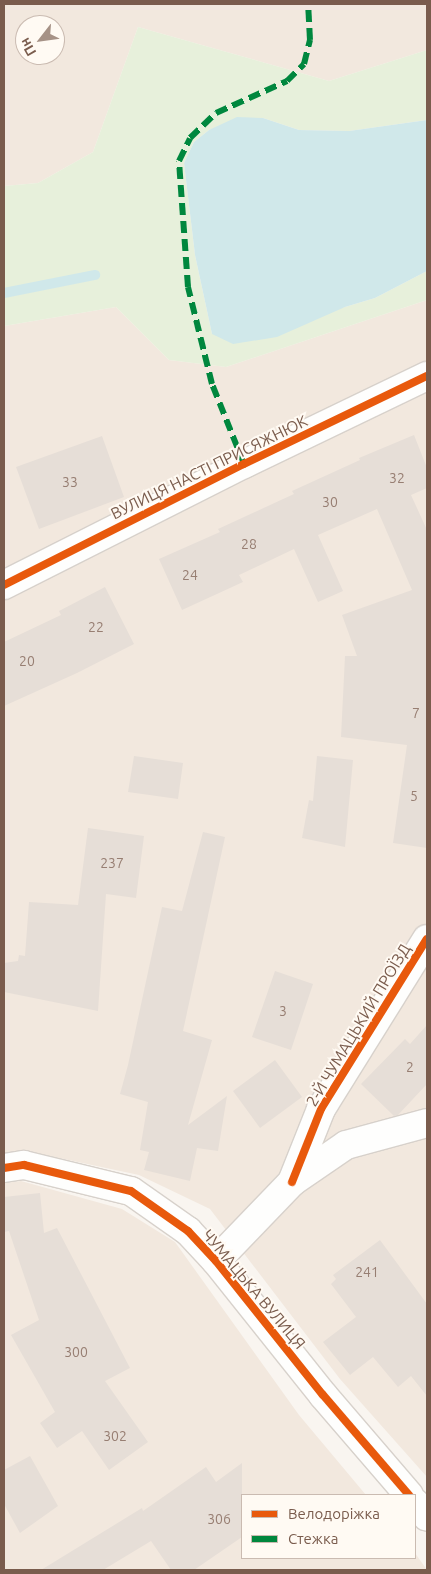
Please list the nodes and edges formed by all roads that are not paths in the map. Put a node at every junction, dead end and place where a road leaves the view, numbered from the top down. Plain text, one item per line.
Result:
1 (427, 376) edge
2 (4, 585) edge
3 (427, 939) edge
4 (427, 1123) edge
5 (4, 1168) edge
6 (292, 1182) junction
7 (216, 1262) junction
8 (407, 1494) edge
9 (416, 1503) edge
10 (427, 1517) edge

1 - 2 street, ВУЛИЦЯ НАСТІ ПРИСЯЖНЮК
3 - 6 street, 2-Й ЧУМАЦЬКИЙ ПРОЇЗД
4 - 6 street
5 - 7 street, ЧУМАЦЬКА ВУЛИЦЯ
6 - 7 street
7 - 8 street, ЧУМАЦЬКА ВУЛИЦЯ
9 - 10 street

